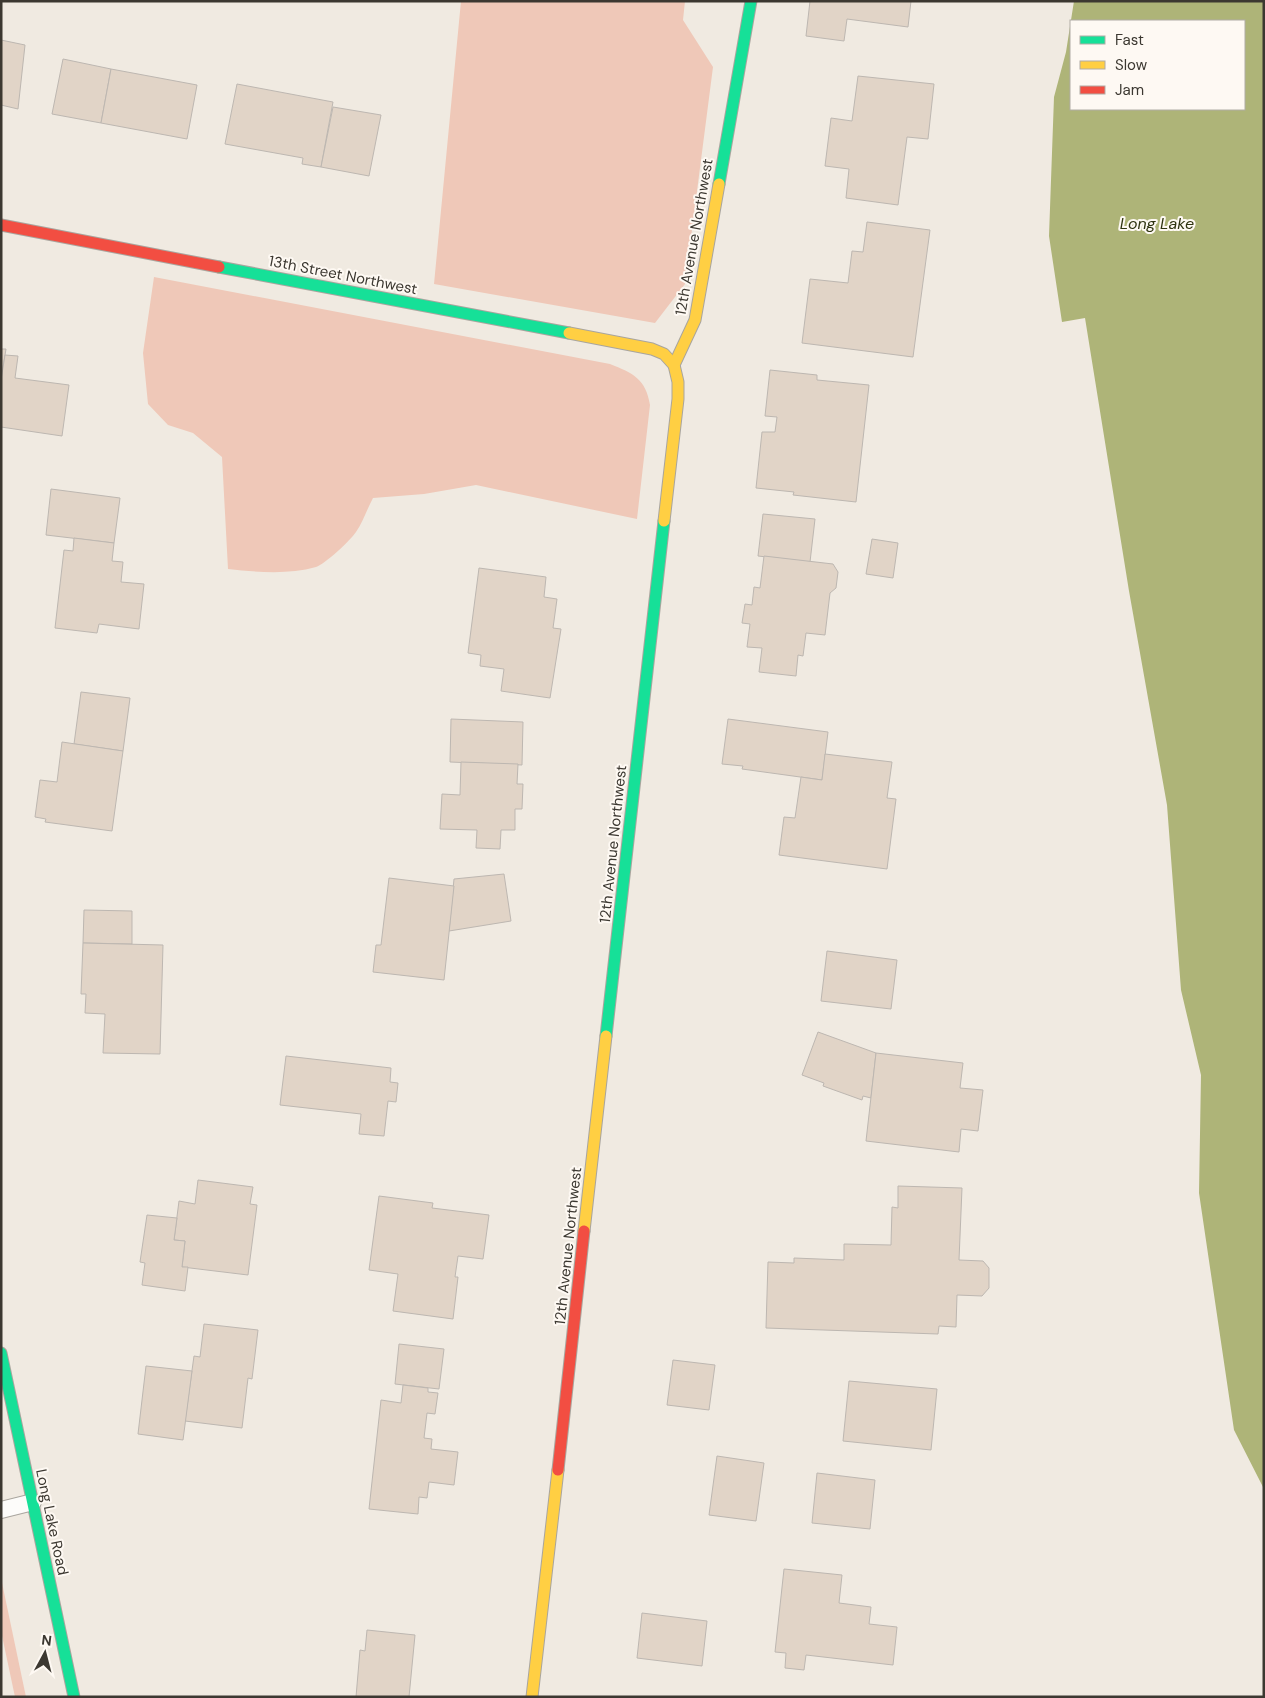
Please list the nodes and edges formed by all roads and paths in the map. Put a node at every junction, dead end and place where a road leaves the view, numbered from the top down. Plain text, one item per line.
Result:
1 (751, 1) edge
2 (1, 225) edge
3 (674, 366) junction
4 (1, 1353) edge
5 (33, 1502) junction
6 (1, 1510) edge
7 (74, 1697) edge
8 (532, 1697) edge

1 - 3 street, 12th Avenue Northwest
2 - 3 street, 13th Street Northwest
3 - 8 street, 12th Avenue Northwest
4 - 5 street, Long Lake Road
5 - 6 lane
5 - 7 street, Long Lake Road

